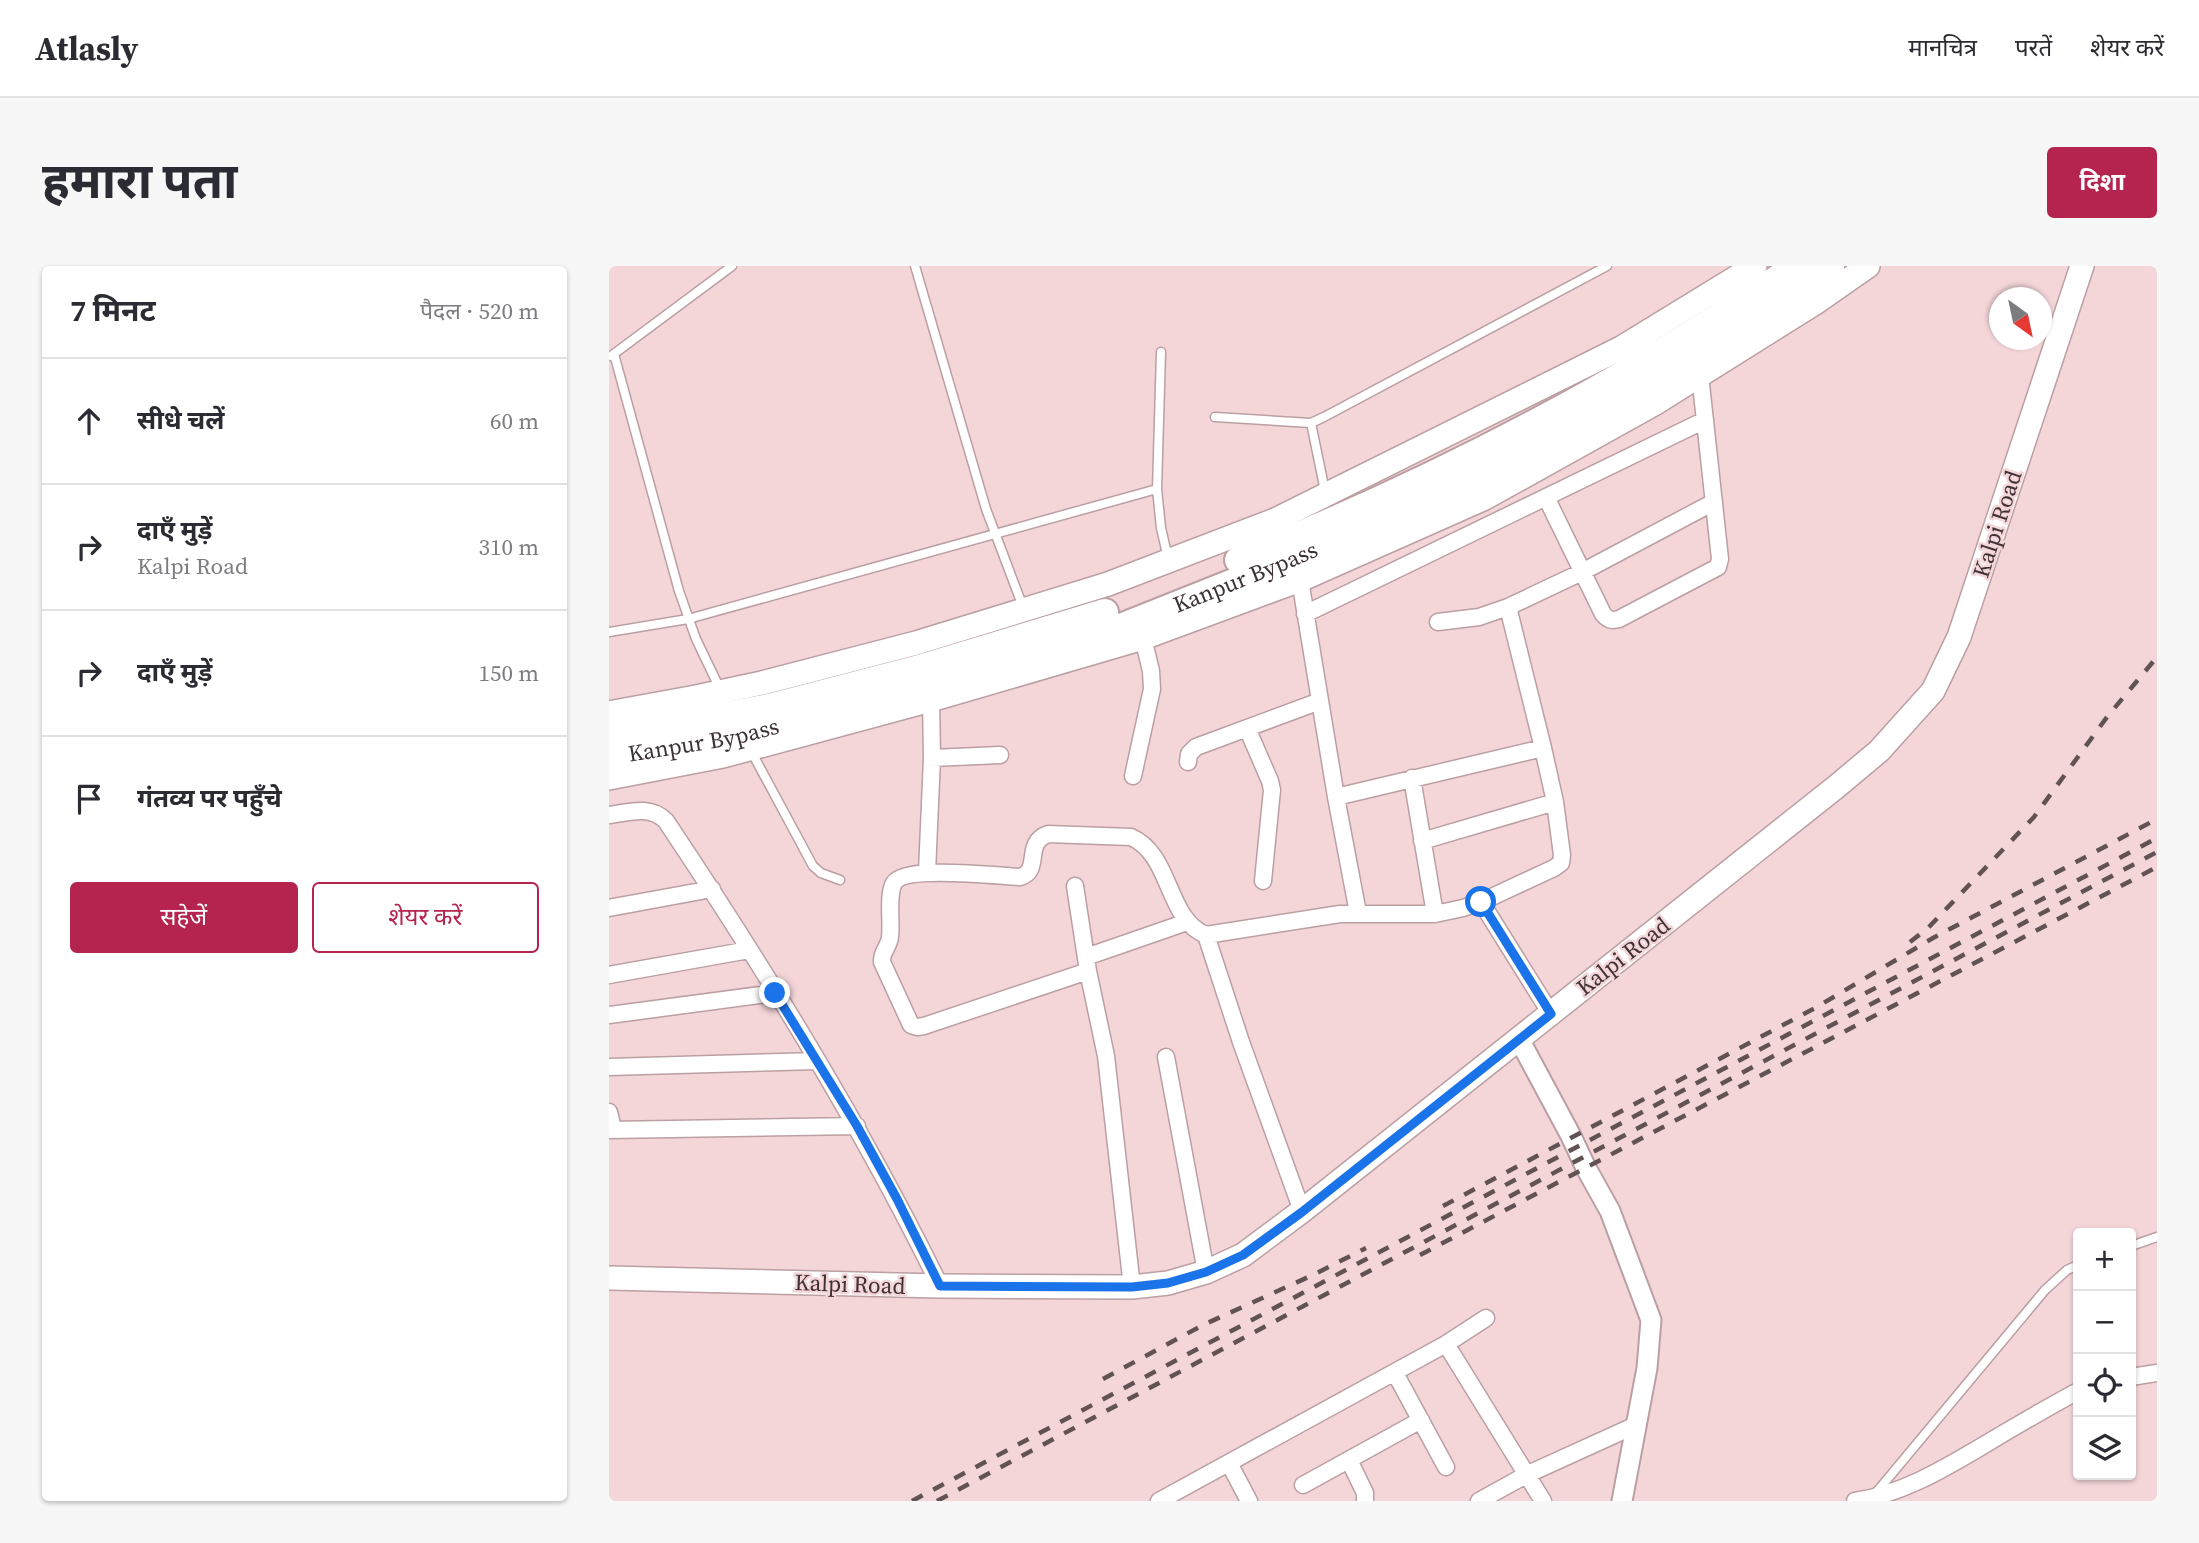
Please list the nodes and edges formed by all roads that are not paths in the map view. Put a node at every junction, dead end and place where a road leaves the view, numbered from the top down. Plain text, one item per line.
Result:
1 (732, 266) edge
2 (915, 266) edge
3 (1607, 266) edge
4 (1796, 266) edge
5 (1831, 266) edge
6 (1868, 266) edge
7 (2083, 266) edge
8 (1747, 268) edge
9 (1161, 352) dead end
10 (611, 356) edge
11 (1700, 375) junction
12 (1215, 417) dead end
13 (1705, 420) junction
14 (1311, 423) junction
15 (1157, 489) junction
16 (1325, 494) junction
17 (1546, 498) junction
18 (1714, 502) junction
19 (995, 535) junction
20 (1168, 561) junction
21 (1582, 572) junction
22 (1300, 580) junction
23 (1508, 607) junction
24 (1024, 610) junction
25 (1305, 614) junction
26 (688, 619) junction
27 (1438, 622) dead end
28 (609, 632) edge
29 (1143, 638) junction
30 (722, 691) junction
31 (931, 700) junction
32 (1320, 701) junction
33 (609, 713) edge
34 (1247, 728) junction
35 (718, 730) junction
36 (609, 737) edge
37 (1543, 748) junction
38 (1000, 755) dead end
39 (609, 757) edge
40 (932, 758) junction
41 (1188, 762) dead end
42 (1133, 776) dead end
43 (609, 778) edge
44 (1412, 778) junction
45 (1336, 797) junction
46 (1555, 802) junction
47 (609, 815) edge
48 (1422, 841) junction
49 (927, 872) junction
50 (840, 880) dead end
51 (1263, 881) dead end
52 (1075, 886) dead end
53 (712, 889) junction
54 (1481, 902) junction
55 (609, 908) edge
56 (1358, 914) junction
57 (1435, 914) junction
58 (1187, 922) junction
59 (1206, 935) junction
60 (749, 950) junction
61 (1087, 964) junction
62 (609, 975) edge
63 (775, 993) junction
64 (1551, 1014) junction
65 (609, 1015) edge
66 (1519, 1039) junction
67 (1166, 1057) dead end
68 (817, 1061) junction
69 (609, 1067) edge
70 (609, 1112) edge
71 (857, 1126) junction
72 (611, 1130) edge
73 (1302, 1212) junction
74 (2157, 1237) edge
75 (2136, 1244) edge
76 (2073, 1267) edge
77 (1206, 1272) junction
78 (609, 1278) edge
79 (940, 1286) junction
80 (1132, 1287) junction
81 (1486, 1318) dead end
82 (1446, 1344) junction
83 (1395, 1373) junction
84 (2157, 1373) edge
85 (2136, 1376) edge
86 (2073, 1394) edge
87 (1421, 1420) junction
88 (1636, 1425) junction
89 (1349, 1460) junction
90 (1229, 1463) junction
91 (1446, 1467) dead end
92 (1526, 1475) junction
93 (1303, 1485) dead end
94 (1863, 1500) edge
95 (1159, 1501) edge
96 (1249, 1501) edge
97 (1365, 1501) edge
98 (1479, 1501) edge
99 (1543, 1501) edge
100 (1622, 1501) edge

1 - 10 lane
2 - 19 lane
3 - 14 lane
4 - 35 highway, Kanpur Bypass
5 - 35 highway, Kanpur Bypass
6 - 11 main road
7 - 64 main road, Kalpi Road
8 - 16 main road
9 - 15 lane
10 - 26 lane
11 - 13 street
11 - 22 main road
12 - 14 lane
13 - 17 street
13 - 18 street
14 - 16 lane
15 - 19 lane
15 - 20 lane
16 - 20 main road
17 - 21 street
17 - 25 street
18 - 21 street
18 - 21 street
19 - 24 lane
19 - 26 lane
20 - 24 main road
21 - 23 street
22 - 25 street
22 - 29 main road
23 - 27 street
23 - 37 street
24 - 30 main road
25 - 32 street
26 - 28 lane
26 - 30 lane
29 - 31 main road
29 - 42 street
30 - 35 main road
31 - 35 main road
31 - 40 street
32 - 34 street
32 - 45 street
33 - 35 main road
34 - 41 street
34 - 51 street
35 - 36 highway, Kanpur Bypass
35 - 39 highway, Kanpur Bypass
35 - 43 main road
35 - 50 lane
37 - 44 street
37 - 46 street
38 - 40 street
40 - 49 street
44 - 45 street
44 - 48 street
45 - 56 street
46 - 48 street
46 - 54 street
47 - 53 street
48 - 57 street
49 - 58 street
49 - 61 street
52 - 61 street
53 - 55 street
53 - 60 street
54 - 57 street
54 - 64 street
56 - 57 street
56 - 59 street
58 - 59 street
58 - 61 street
59 - 73 street
60 - 62 street
60 - 63 street
61 - 80 street
63 - 65 street
63 - 68 street
64 - 66 main road, Kalpi Road
66 - 73 main road, Kalpi Road
66 - 88 street
67 - 77 street
68 - 69 street
68 - 71 street
70 - 72 street
71 - 72 street
71 - 79 street
73 - 77 main road, Kalpi Road
74 - 75 lane
76 - 94 lane
77 - 80 main road, Kalpi Road
78 - 79 main road, Kalpi Road
79 - 80 main road, Kalpi Road
81 - 82 street
82 - 83 street
82 - 92 street
83 - 87 street
83 - 90 street
84 - 85 street
86 - 94 street
87 - 89 street
87 - 91 street
88 - 92 street
88 - 100 street
89 - 93 street
89 - 97 street
90 - 95 street
90 - 96 street
92 - 98 street
92 - 99 street

